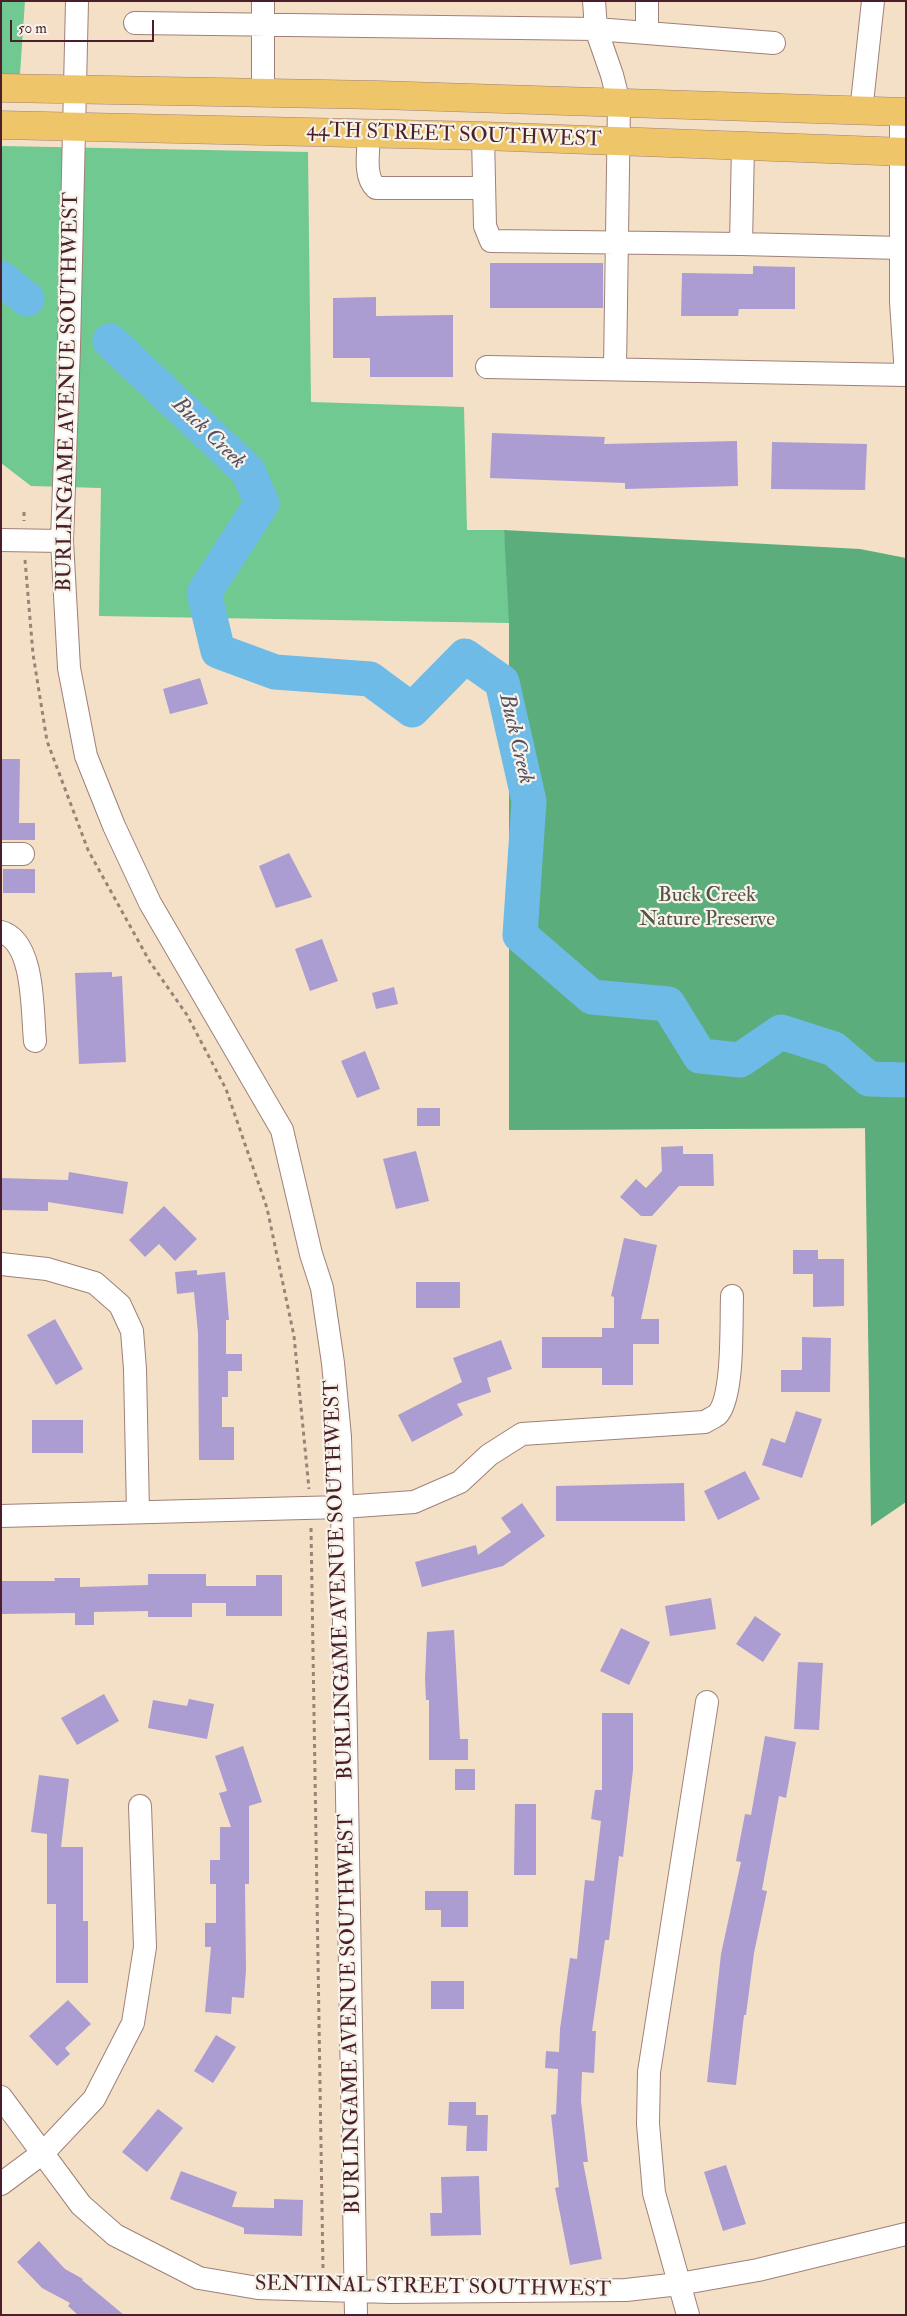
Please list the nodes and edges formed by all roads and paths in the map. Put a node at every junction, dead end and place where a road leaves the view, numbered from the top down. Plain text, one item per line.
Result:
1 (77, 1) edge
2 (263, 1) edge
3 (594, 1) edge
4 (647, 1) edge
5 (873, 1) edge
6 (135, 23) dead end
7 (263, 24) junction
8 (596, 29) junction
9 (647, 33) junction
10 (774, 43) dead end
11 (1, 88) edge
12 (76, 90) junction
13 (263, 94) junction
14 (619, 103) junction
15 (861, 112) junction
16 (904, 112) edge
17 (1, 125) edge
18 (75, 128) junction
19 (369, 133) junction
20 (484, 136) junction
21 (618, 141) junction
22 (743, 146) junction
23 (903, 152) edge
24 (484, 188) junction
25 (904, 213) edge
26 (617, 242) junction
27 (742, 244) junction
28 (901, 248) junction
29 (488, 367) dead end
30 (615, 368) junction
31 (906, 375) edge
32 (24, 512) dead end
33 (1, 540) edge
34 (25, 541) junction
35 (62, 541) junction
36 (1, 932) edge
37 (35, 1041) dead end
38 (1, 1264) edge
39 (732, 1296) dead end
40 (342, 1507) junction
41 (310, 1508) junction
42 (138, 1512) junction
43 (1, 1516) edge
44 (707, 1702) dead end
45 (140, 1806) dead end
46 (1, 2097) edge
47 (44, 2152) junction
48 (1, 2184) edge
49 (906, 2234) edge
50 (679, 2284) junction
51 (322, 2290) junction
52 (355, 2291) junction
53 (356, 2315) edge
54 (688, 2315) edge

1 - 12 street, BURLINGAME AVENUE SOUTHWEST
2 - 7 street
3 - 8 street
4 - 9 street
5 - 15 street
6 - 7 street
7 - 8 street
7 - 13 street
8 - 9 street
8 - 14 street
9 - 10 street
11 - 12 main road, 44TH STREET SOUTHWEST
12 - 13 main road, 44TH STREET SOUTHWEST
12 - 18 street, BURLINGAME AVENUE SOUTHWEST
13 - 14 main road, 44TH STREET SOUTHWEST
14 - 15 main road, 44TH STREET SOUTHWEST
14 - 21 street
15 - 16 main road, 44TH STREET SOUTHWEST
16 - 23 street
17 - 18 main road, 44TH STREET SOUTHWEST
18 - 19 main road, 44TH STREET SOUTHWEST
18 - 35 street, BURLINGAME AVENUE SOUTHWEST
19 - 20 main road, 44TH STREET SOUTHWEST
19 - 24 street
20 - 21 main road, 44TH STREET SOUTHWEST
20 - 24 street
21 - 22 main road, 44TH STREET SOUTHWEST
21 - 26 street
22 - 23 main road, 44TH STREET SOUTHWEST
22 - 27 street
23 - 25 street
24 - 26 street
25 - 28 street
26 - 27 street
26 - 30 street
27 - 28 street
28 - 31 street
29 - 30 street
30 - 31 street
32 - 34 path
33 - 34 street
34 - 35 street
34 - 41 path
35 - 40 street, BURLINGAME AVENUE SOUTHWEST
36 - 37 street
38 - 42 street
39 - 40 street
40 - 41 street
40 - 52 street, BURLINGAME AVENUE SOUTHWEST
41 - 42 street
41 - 51 path
42 - 43 street
44 - 50 street
45 - 47 street
46 - 47 street, SENTINAL STREET SOUTHWEST
47 - 48 street
47 - 51 street, SENTINAL STREET SOUTHWEST
49 - 50 street, SENTINAL STREET SOUTHWEST
50 - 52 street, SENTINAL STREET SOUTHWEST
50 - 54 street
51 - 52 street, SENTINAL STREET SOUTHWEST
52 - 53 street, BURLINGAME AVENUE SOUTHWEST

